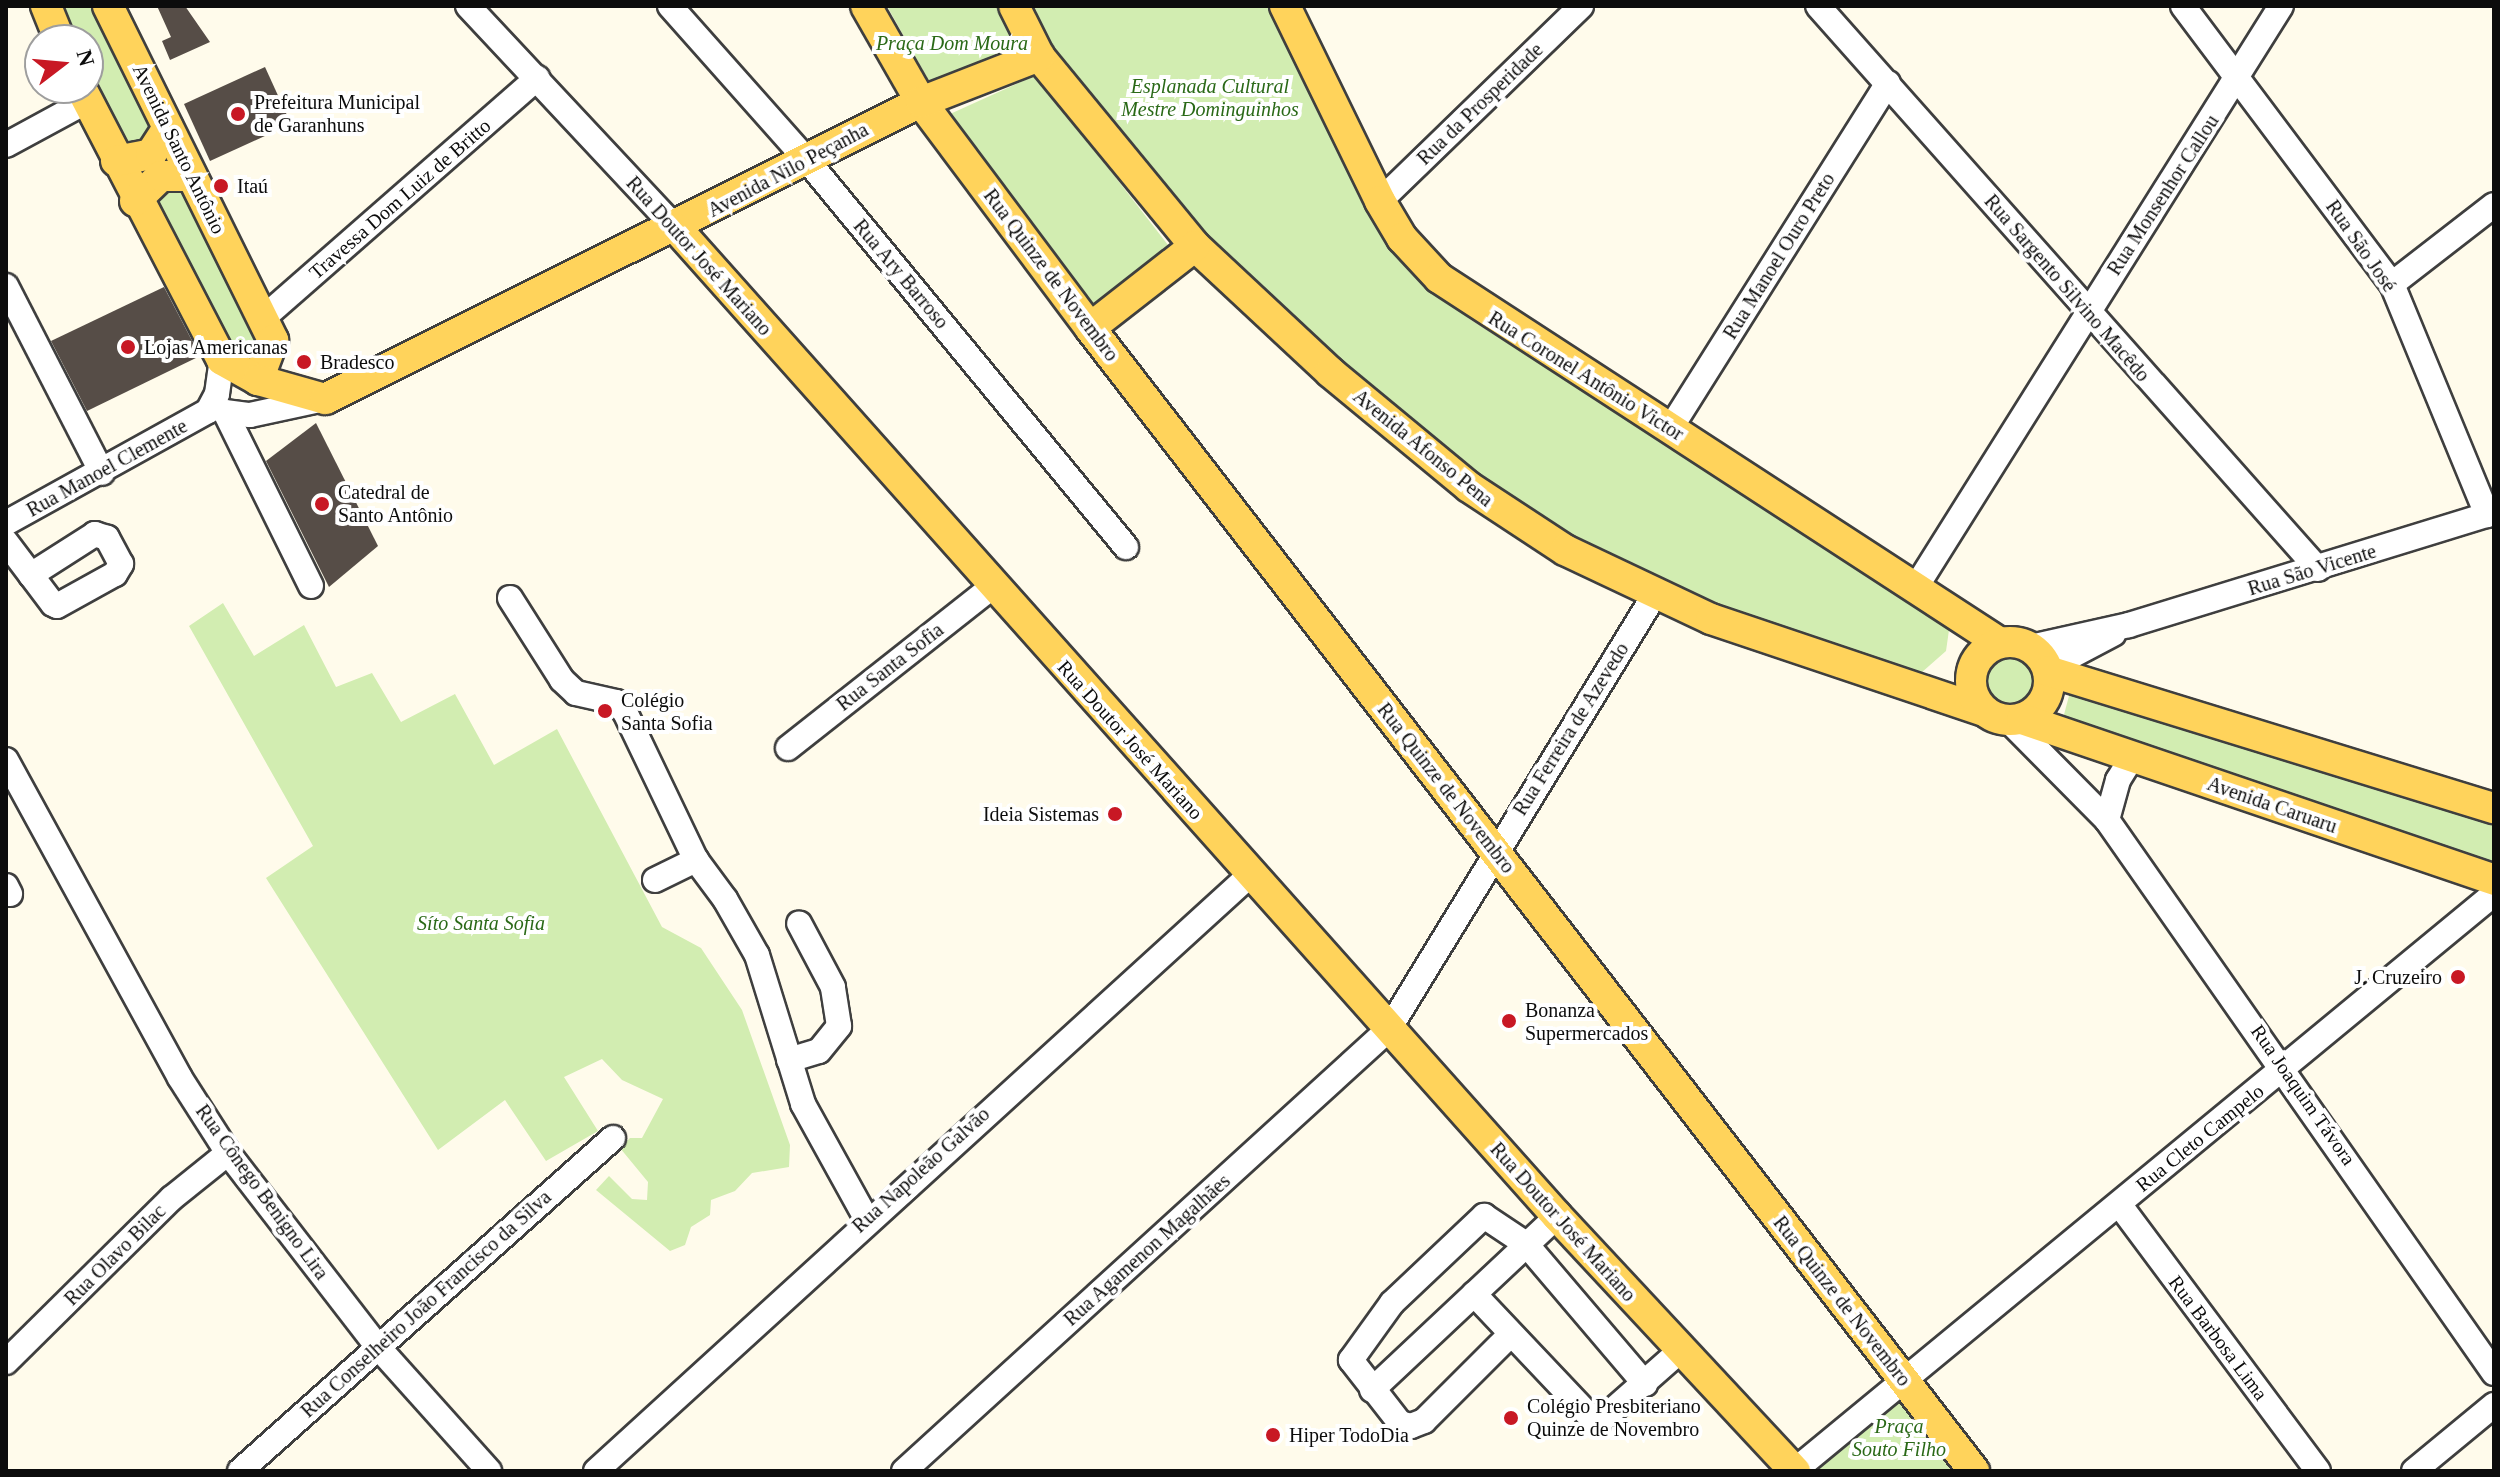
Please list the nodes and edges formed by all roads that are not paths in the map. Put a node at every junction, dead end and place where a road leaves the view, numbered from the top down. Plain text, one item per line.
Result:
1 (108, 6) edge
2 (468, 6) edge
3 (670, 6) edge
4 (866, 6) edge
5 (1014, 6) edge
6 (1285, 6) edge
7 (1581, 6) edge
8 (1818, 6) edge
9 (2183, 6) edge
10 (2281, 6) edge
11 (1039, 56) junction
12 (537, 78) junction
13 (2238, 79) junction
14 (1888, 83) junction
15 (921, 102) junction
16 (69, 104) edge
17 (89, 104) edge
18 (168, 128) junction
19 (6, 145) edge
20 (806, 159) junction
21 (116, 161) junction
22 (191, 176) junction
23 (135, 201) junction
24 (1380, 201) junction
25 (2494, 205) edge
26 (677, 229) junction
27 (1195, 246) junction
28 (2392, 284) junction
29 (6, 286) edge
30 (2087, 311) junction
31 (262, 319) junction
32 (1090, 328) junction
33 (222, 360) junction
34 (258, 380) junction
35 (325, 399) junction
36 (216, 412) junction
37 (1670, 429) junction
38 (102, 473) junction
39 (2490, 514) edge
40 (6, 523) edge
41 (6, 542) edge
42 (1126, 547) dead end
43 (2318, 569) junction
44 (31, 575) dead end
45 (311, 586) dead end
46 (993, 586) junction
47 (1916, 587) junction
48 (1655, 594) junction
49 (510, 598) dead end
50 (2000, 643) junction
51 (2042, 663) junction
52 (1995, 714) junction
53 (2050, 730) joint
54 (788, 748) dead end
55 (2132, 758) junction
56 (6, 760) edge
57 (13, 789) edge
58 (2494, 808) edge
59 (2107, 820) junction
60 (1495, 851) junction
61 (696, 860) junction
62 (1250, 875) junction
63 (655, 880) dead end
64 (2494, 880) edge
65 (2494, 894) edge
66 (799, 923) dead end
67 (1389, 1029) junction
68 (789, 1060) junction
69 (2285, 1069) junction
70 (613, 1138) dead end
71 (228, 1153) junction
72 (2119, 1204) junction
73 (1557, 1216) junction
74 (866, 1218) junction
75 (1526, 1244) junction
76 (1474, 1294) junction
77 (1509, 1336) junction
78 (377, 1346) junction
79 (1681, 1350) junction
80 (6, 1362) edge
81 (2494, 1373) edge
82 (1902, 1379) junction
83 (1645, 1384) junction
84 (1372, 1390) junction
85 (2494, 1405) edge
86 (240, 1471) edge
87 (489, 1471) edge
88 (596, 1471) edge
89 (904, 1471) edge
90 (1794, 1471) edge
91 (1974, 1471) edge
92 (2318, 1471) edge
93 (2414, 1471) edge

1 - 18 main road, Avenida Santo Antônio
2 - 12 street, Rua Doutor José Mariano
3 - 20 street, Rua Ary Barroso
4 - 15 main road, Rua Quinze de Novembro
5 - 11 main road, Avenida Afonso Pena
6 - 24 main road, Rua Coronel Antônio Victor
7 - 24 street, Rua da Prosperidade
8 - 14 street, Rua Sargento Silvino Macêdo
9 - 13 street, Rua São José
10 - 13 street, Rua Monsenhor Callou
11 - 15 main road, Avenida Nilo Peçanha
11 - 27 main road, Avenida Afonso Pena
12 - 26 street, Rua Doutor José Mariano
12 - 31 street, Travessa Dom Luiz de Britto
13 - 28 street, Rua São José
13 - 30 street, Rua Monsenhor Callou
14 - 30 street, Rua Sargento Silvino Macêdo
14 - 37 street, Rua Manoel Ouro Preto
15 - 20 main road, Avenida Nilo Peçanha
15 - 32 main road, Rua Quinze de Novembro
16 - 19 street
17 - 21 main road
18 - 21 main road
18 - 22 main road, Avenida Santo Antônio
20 - 26 main road, Avenida Nilo Peçanha
20 - 42 street, Rua Ary Barroso
21 - 23 main road
22 - 23 main road
22 - 31 main road, Avenida Santo Antônio
23 - 33 main road
24 - 37 main road, Rua Coronel Antônio Victor
25 - 28 street
26 - 35 main road, Avenida Nilo Peçanha
26 - 46 main road, Rua Doutor José Mariano
27 - 32 main road
27 - 48 main road, Avenida Afonso Pena
28 - 39 street, Rua São José
29 - 38 street
30 - 43 street, Rua Sargento Silvino Macêdo
30 - 47 street, Rua Monsenhor Callou
31 - 34 main road, Avenida Santo Antônio
32 - 60 main road, Rua Quinze de Novembro
33 - 34 main road
33 - 36 street
34 - 35 main road
34 - 36 street, Rua Manoel Clemente
35 - 36 street
36 - 38 street, Rua Manoel Clemente
36 - 45 street
37 - 47 main road, Rua Coronel Antônio Victor
38 - 40 street, Rua Manoel Clemente
39 - 43 street, Rua São Vicente
41 - 44 street
43 - 51 street, Rua São Vicente
46 - 54 street, Rua Santa Sofia
46 - 62 main road, Rua Doutor José Mariano
47 - 50 main road, Rua Coronel Antônio Victor
48 - 52 main road, Avenida Afonso Pena
48 - 60 street, Rua Ferreira de Azevedo
49 - 61 street
50 - 51 main road
50 - 52 main road
51 - 52 main road
51 - 58 main road
52 - 53 main road, Avenida Afonso Pena
52 - 59 street, Rua Joaquim Távora
53 - 55 main road, Avenida Caruaru
55 - 59 street
55 - 64 main road, Avenida Caruaru
56 - 57 street, Rua Cônego Benigno Lira
57 - 71 street, Rua Cônego Benigno Lira
59 - 69 street, Rua Joaquim Távora
60 - 67 street, Rua Ferreira de Azevedo
60 - 82 main road, Rua Quinze de Novembro
61 - 63 street
61 - 68 street
62 - 67 main road, Rua Doutor José Mariano
62 - 74 street, Rua Napoleão Galvão
65 - 69 street, Rua Cleto Campelo
66 - 68 street
67 - 73 main road, Rua Doutor José Mariano
67 - 89 street, Rua Agamenon Magalhães
68 - 74 street
69 - 72 street, Rua Cleto Campelo
69 - 81 street, Rua Joaquim Távora
70 - 78 street, Rua Conselheiro João Francisco da Silva
71 - 78 street, Rua Cônego Benigno Lira
71 - 80 street, Rua Olavo Bilac
72 - 82 street, Rua Cleto Campelo
72 - 92 street, Rua Barbosa Lima
73 - 75 street
73 - 79 main road, Rua Doutor José Mariano
74 - 88 street, Rua Napoleão Galvão
75 - 76 street
75 - 83 street
75 - 84 street
76 - 77 street
76 - 84 street
77 - 83 street
77 - 84 street
78 - 86 street, Rua Conselheiro João Francisco da Silva
78 - 87 street, Rua Cônego Benigno Lira
79 - 83 street
79 - 90 main road, Rua Doutor José Mariano
82 - 90 street, Rua Cleto Campelo
82 - 91 main road, Rua Quinze de Novembro
85 - 93 street

